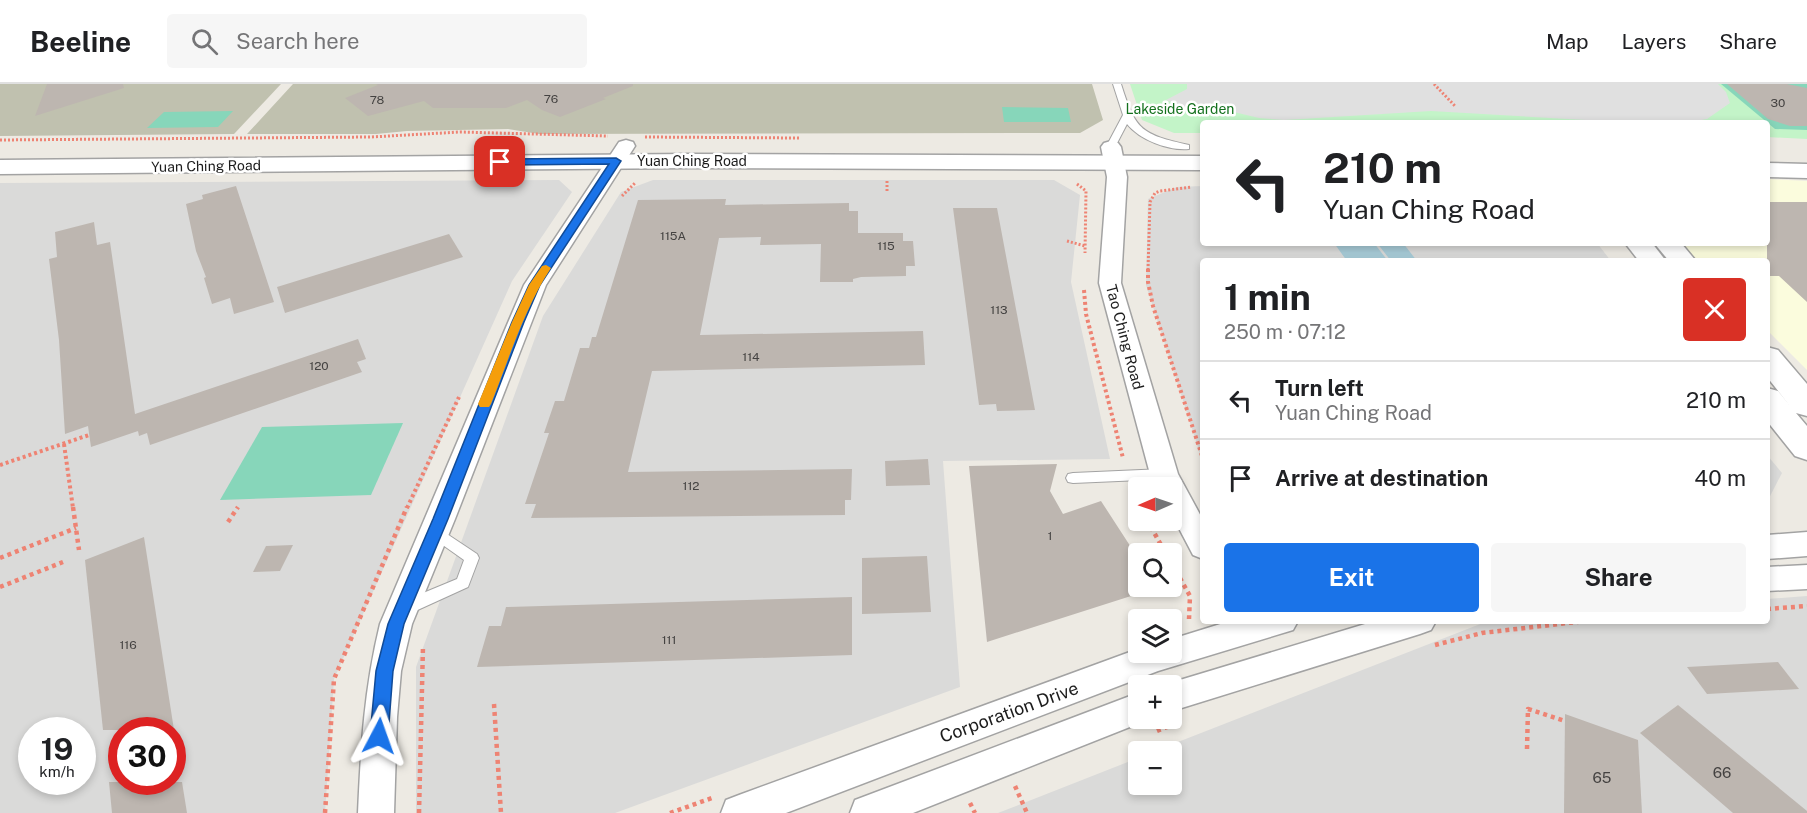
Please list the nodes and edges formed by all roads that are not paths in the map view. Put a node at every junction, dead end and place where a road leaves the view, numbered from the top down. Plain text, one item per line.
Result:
1 (1117, 84) edge
2 (1126, 117) junction
3 (622, 145) junction
4 (1197, 152) edge
5 (1112, 154) junction
6 (0, 155) edge
7 (1770, 155) edge
8 (1807, 156) edge
9 (318, 157) junction
10 (0, 167) edge
11 (1770, 170) edge
12 (1807, 171) edge
13 (1640, 246) edge
14 (1670, 246) edge
15 (1650, 258) edge
16 (1680, 258) edge
17 (1770, 361) edge
18 (1770, 403) edge
19 (1807, 405) edge
20 (1807, 448) edge
21 (1167, 477) edge
22 (1073, 478) dead end
23 (1128, 481) edge
24 (1182, 508) edge
25 (435, 532) junction
26 (1200, 542) edge
27 (1807, 544) edge
28 (1770, 547) edge
29 (1807, 577) edge
30 (1770, 579) edge
31 (401, 610) junction
32 (1260, 624) edge
33 (1263, 624) edge
34 (1423, 634) edge
35 (1276, 664) junction
36 (1182, 706) edge
37 (1128, 726) edge
38 (376, 813) edge
39 (739, 813) edge
40 (868, 813) edge

1 - 2 lane
2 - 4 lane
2 - 5 lane
3 - 5 street, Yuan Ching Road
3 - 9 street, Yuan Ching Road
3 - 25 street
4 - 5 street, Yuan Ching Road
5 - 21 street, Tao Ching Road
6 - 9 street, Yuan Ching Road
7 - 8 street
9 - 10 street, Yuan Ching Road
11 - 12 street
13 - 15 street
14 - 16 street
17 - 19 street
18 - 20 street
22 - 23 lane
24 - 26 street, Tao Ching Road
25 - 31 street
25 - 31 lane
27 - 28 street
29 - 30 street
31 - 38 street
32 - 39 street, Corporation Drive
33 - 35 street
34 - 35 street
35 - 36 street
37 - 40 street

